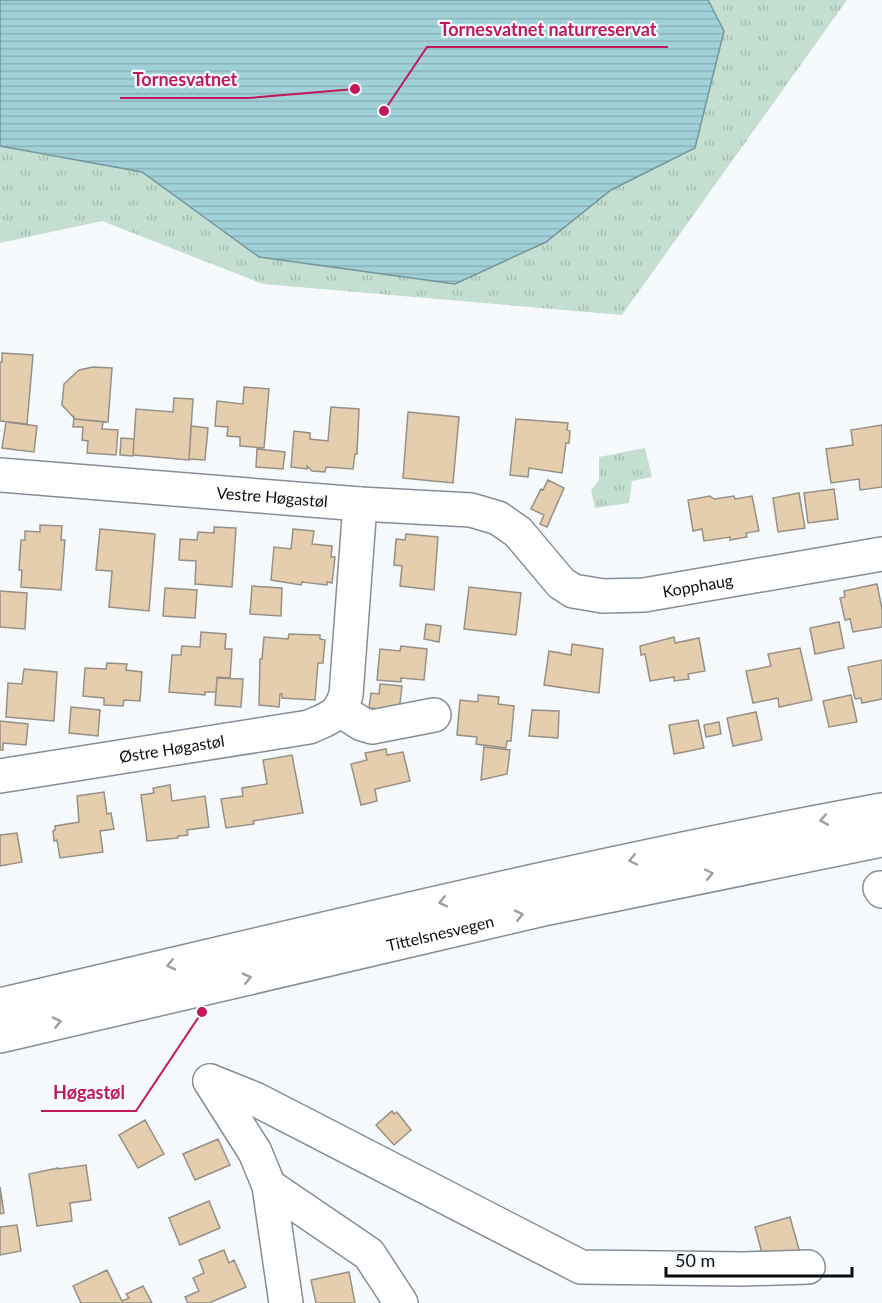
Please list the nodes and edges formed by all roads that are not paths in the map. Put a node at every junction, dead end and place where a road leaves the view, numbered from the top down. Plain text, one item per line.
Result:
1 (0, 475) edge
2 (360, 504) junction
3 (531, 548) joint
4 (882, 554) edge
5 (340, 710) junction
6 (434, 715) dead end
7 (0, 776) edge
8 (882, 810) edge
9 (882, 840) edge
10 (0, 1005) edge
11 (0, 1036) edge
12 (269, 1186) junction
13 (808, 1267) dead end
14 (286, 1303) edge
15 (400, 1303) edge

1 - 2 street, Vestre Høgastøl
2 - 3 street, Vestre Høgastøl
2 - 5 street
3 - 4 street, Kopphaug
5 - 6 street
5 - 7 street, Østre Høgastøl
8 -> 10 street, Tittelsnesvegen
11 -> 9 street, Tittelsnesvegen
12 - 13 street
12 - 14 street
12 - 15 street

